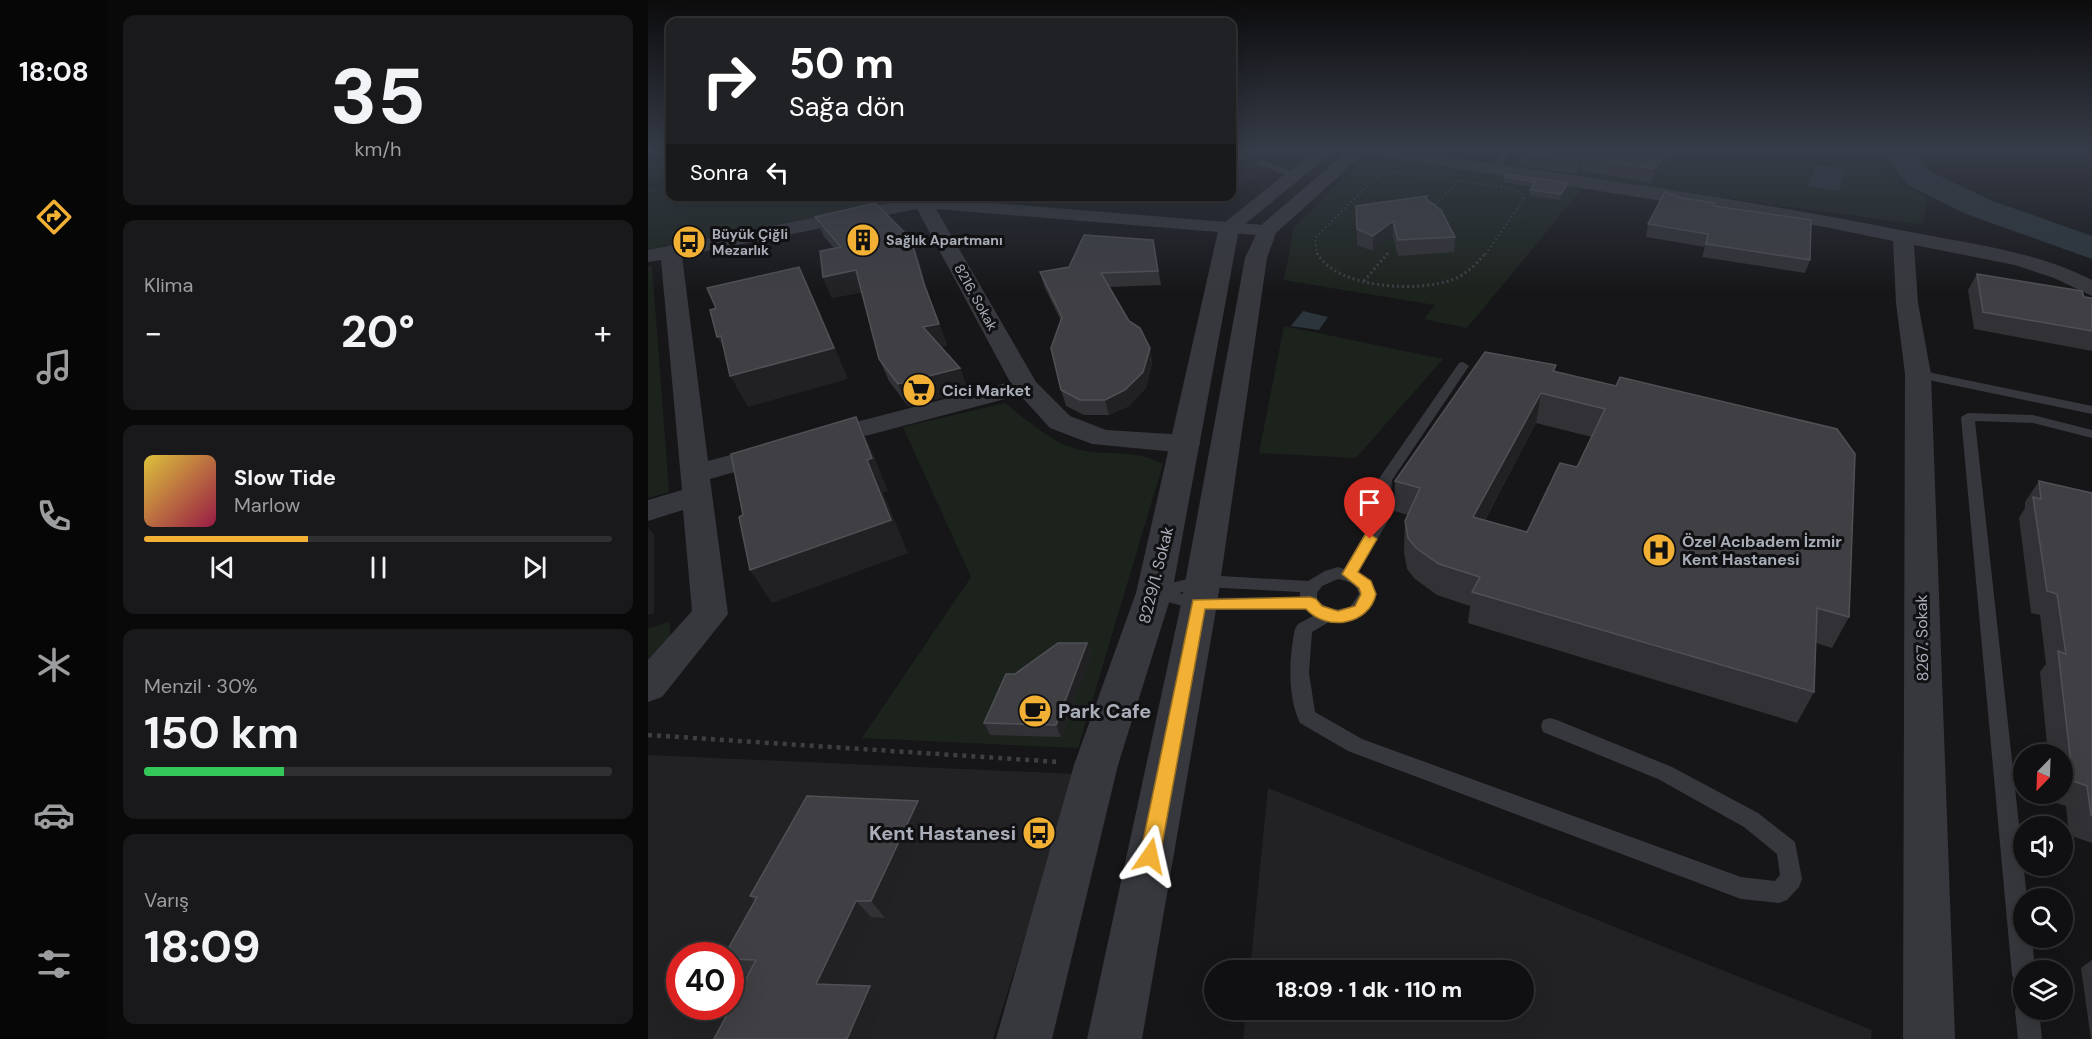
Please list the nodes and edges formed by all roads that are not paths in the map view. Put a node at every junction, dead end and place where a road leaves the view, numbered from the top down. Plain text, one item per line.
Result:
1 (1268, 196) edge
2 (1305, 196) edge
3 (1667, 196) edge
4 (911, 201) edge
5 (921, 201) edge
6 (942, 201) edge
7 (1229, 227) junction
8 (1267, 230) junction
9 (1902, 238) junction
10 (660, 254) edge
11 (2092, 289) edge
12 (1463, 366) dead end
13 (1918, 374) junction
14 (1025, 386) junction
15 (2092, 410) edge
16 (2092, 434) edge
17 (1186, 444) junction
18 (697, 485) junction
19 (648, 510) edge
20 (1349, 574) junction
21 (1154, 592) junction
22 (1201, 592) junction
23 (1316, 602) junction
24 (648, 686) edge
25 (1550, 726) dead end
26 (2022, 960) edge
27 (2028, 1020) edge
28 (1024, 1039) edge
29 (1114, 1039) edge
30 (1929, 1039) edge
31 (2030, 1039) edge

1 - 7 street
2 - 8 street
3 - 9 street
4 - 10 street
5 - 14 street, 8216. Sokak
6 - 7 street
7 - 8 street
7 - 17 street, 8229/1. Sokak
8 - 22 street
9 - 11 street
9 - 13 street, 8267. Sokak
10 - 18 street
12 - 20 lane
13 - 15 lane
13 - 30 street, 8267. Sokak
14 - 17 street, 8216. Sokak
14 - 18 street
16 - 26 lane
17 - 21 street, 8229/1. Sokak
18 - 19 street
18 - 24 street
20 - 23 lane
20 - 23 lane
21 - 22 lane
21 - 22 lane
21 - 28 street, 8229/1. Sokak
22 - 23 lane
22 - 23 lane
22 - 29 street
23 - 25 lane
27 - 31 lane

